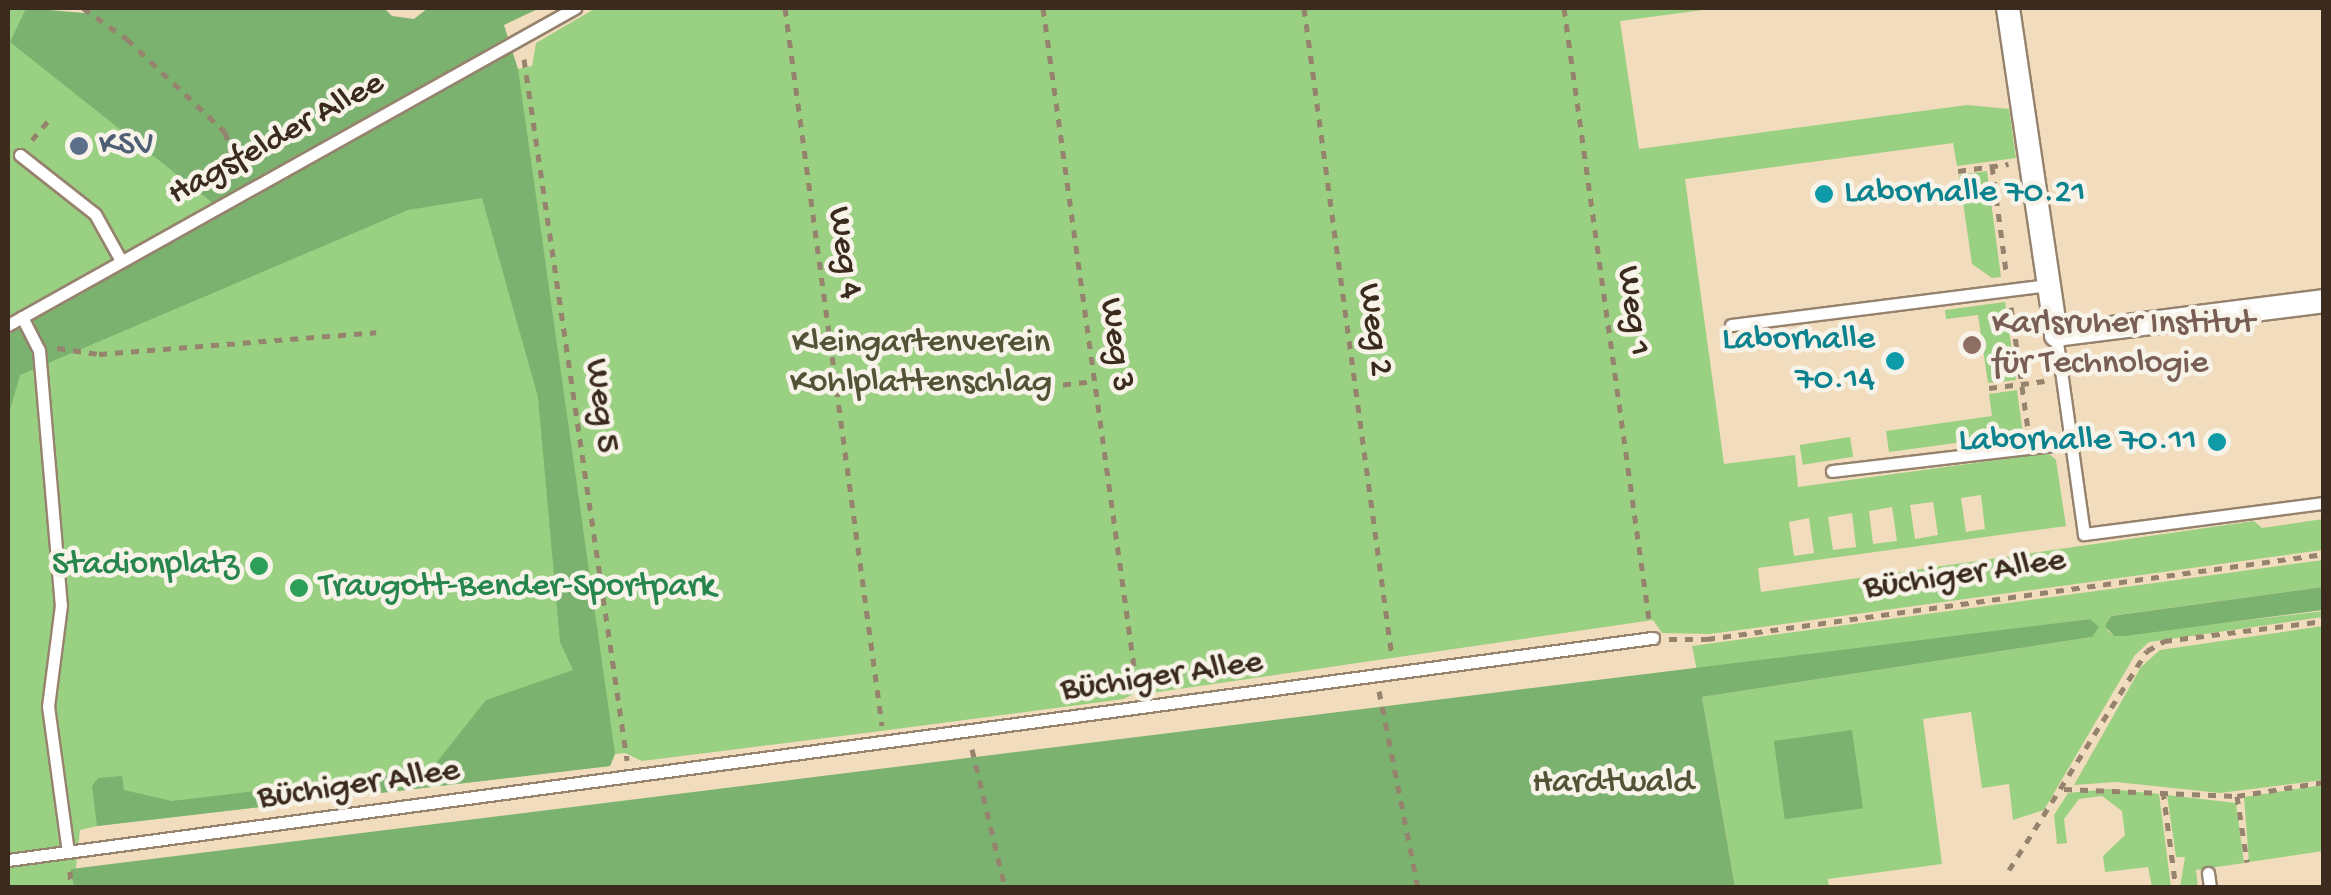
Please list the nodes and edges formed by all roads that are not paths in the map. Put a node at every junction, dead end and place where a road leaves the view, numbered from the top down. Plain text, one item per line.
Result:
1 (575, 8) edge
2 (2008, 8) edge
3 (20, 155) road end
4 (120, 260) junction
5 (2048, 286) junction
6 (2324, 301) edge
7 (22, 317) junction
8 (8, 325) edge
9 (1731, 325) dead end
10 (2056, 335) junction
11 (2071, 442) junction
12 (1832, 471) dead end
13 (2324, 503) edge
14 (1653, 638) road end
15 (68, 852) junction
16 (8, 860) edge
17 (2208, 872) dead end
18 (2210, 888) edge

1 - 4 lane, Hagsfelder Allee
2 - 5 street
3 - 4 lane
4 - 7 lane, Hagsfelder Allee
5 - 9 lane
5 - 10 street
6 - 10 street
7 - 8 lane, Hagsfelder Allee
7 - 15 lane
10 - 11 lane
11 - 12 lane
11 - 13 lane
14 - 15 lane, Büchiger Allee
15 - 16 lane, Büchiger Allee
17 - 18 lane

